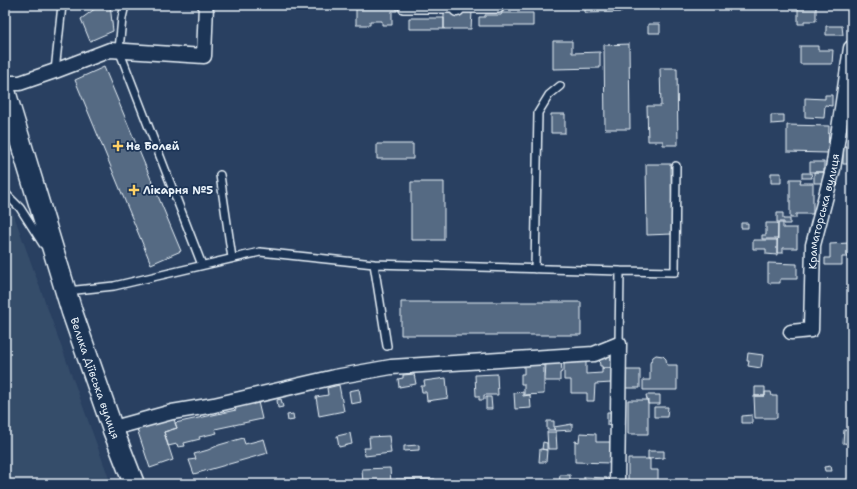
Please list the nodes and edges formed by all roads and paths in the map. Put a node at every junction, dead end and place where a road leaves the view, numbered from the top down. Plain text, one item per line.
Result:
1 (62, 5) edge
2 (125, 5) edge
3 (206, 5) edge
4 (402, 5) edge
5 (503, 5) edge
6 (457, 7) edge
7 (852, 48) edge
8 (119, 50) junction
9 (55, 71) junction
10 (5, 83) edge
11 (560, 86) dead end
12 (5, 91) edge
13 (676, 166) dead end
14 (220, 175) dead end
15 (5, 193) edge
16 (232, 258) junction
17 (374, 264) junction
18 (202, 265) junction
19 (535, 268) junction
20 (620, 271) junction
21 (60, 272) junction
22 (66, 291) junction
23 (791, 332) dead end
24 (619, 344) junction
25 (387, 346) dead end
26 (113, 430) junction
27 (134, 484) edge
28 (617, 484) edge

1 - 9 lane
2 - 8 lane
3 - 8 street
4 - 6 lane
5 - 6 lane
7 - 23 street, Краматорська вулиця
8 - 9 street
8 - 18 lane
9 - 10 street
11 - 19 lane
12 - 21 main road, Велика Діївська вулиця
13 - 20 lane
14 - 16 lane
15 - 21 lane, Велика Діївська вулиця
16 - 17 lane
16 - 18 lane
17 - 19 lane
17 - 25 lane
18 - 22 lane
19 - 20 lane
20 - 24 lane
21 - 22 main road, Велика Діївська вулиця
22 - 26 main road, Велика Діївська вулиця
24 - 26 street
24 - 28 street
26 - 27 main road, Велика Діївська вулиця

